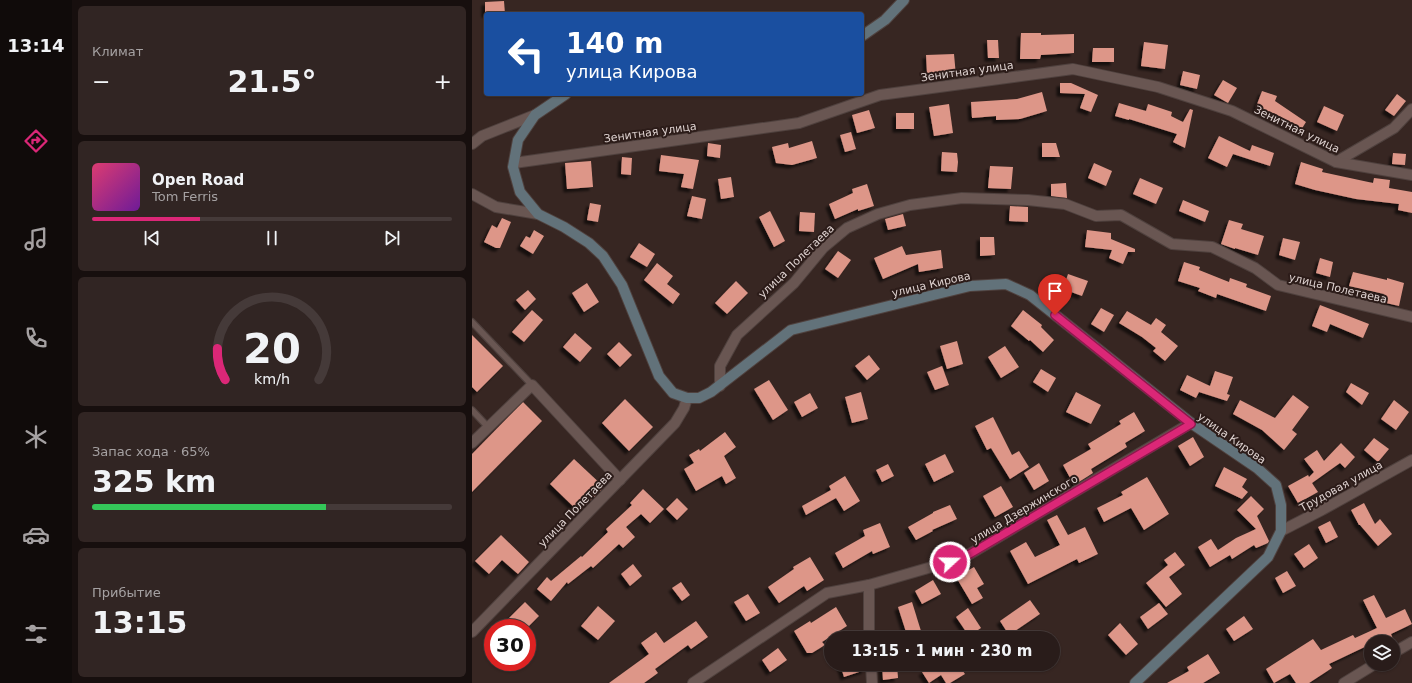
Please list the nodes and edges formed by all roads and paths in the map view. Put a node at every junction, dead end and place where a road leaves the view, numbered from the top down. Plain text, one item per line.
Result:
1 (904, 0) edge
2 (864, 35) edge
3 (563, 96) edge
4 (1412, 109) edge
5 (535, 115) junction
6 (472, 144) edge
7 (1336, 162) junction
8 (514, 163) junction
9 (1412, 175) edge
10 (472, 194) edge
11 (538, 214) junction
12 (1412, 317) edge
13 (472, 322) edge
14 (532, 385) junction
15 (720, 386) junction
16 (687, 398) junction
17 (472, 410) edge
18 (1191, 424) junction
19 (488, 427) junction
20 (472, 443) edge
21 (1412, 460) edge
22 (620, 480) junction
23 (1280, 531) junction
24 (869, 586) junction
25 (870, 631) edge
26 (472, 632) edge
27 (1412, 642) edge
28 (1400, 649) edge
29 (871, 671) edge
30 (1364, 671) edge
31 (693, 683) edge
32 (872, 683) edge
33 (1135, 683) edge
34 (1344, 683) edge

1 - 2 main road
3 - 5 main road
4 - 7 street
5 - 6 street
5 - 8 main road
7 - 8 street, Зенитная улица
7 - 9 street, Зенитная улица
8 - 11 main road
10 - 11 street
11 - 16 main road
12 - 15 street, улица Полетаева
13 - 14 lane
14 - 19 street
14 - 22 street
15 - 16 main road, улица Кирова
15 - 18 main road, улица Кирова
16 - 22 street, улица Полетаева
17 - 19 lane
18 - 23 main road, улица Кирова
18 - 24 street, улица Дзержинского
19 - 20 street
21 - 23 street, Трудовая улица
22 - 26 street, улица Полетаева
23 - 33 main road, улица Кирова
24 - 25 street
24 - 31 street, улица Дзержинского
27 - 28 street
29 - 32 street
30 - 34 street

